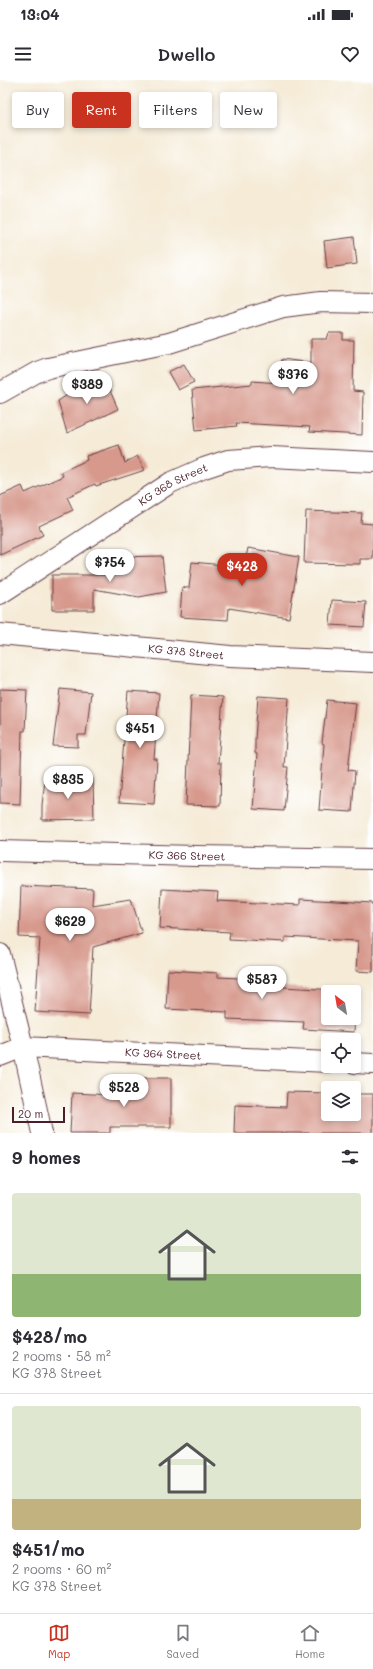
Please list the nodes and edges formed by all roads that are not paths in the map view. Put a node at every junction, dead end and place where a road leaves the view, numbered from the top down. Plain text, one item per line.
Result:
1 (373, 303) edge
2 (0, 393) edge
3 (373, 462) edge
4 (0, 594) edge
5 (0, 634) edge
6 (373, 662) edge
7 (0, 851) edge
8 (373, 859) edge
9 (0, 954) edge
10 (23, 1047) junction
11 (0, 1056) edge
12 (321, 1062) edge
13 (361, 1063) edge
14 (373, 1064) edge
15 (42, 1133) edge

1 - 2 street
3 - 4 street, KG 368 Street
5 - 6 street, KG 378 Street
7 - 8 street, KG 366 Street
9 - 10 street
10 - 11 street, KG 364 Street
10 - 12 street, KG 364 Street
10 - 15 street
13 - 14 street

